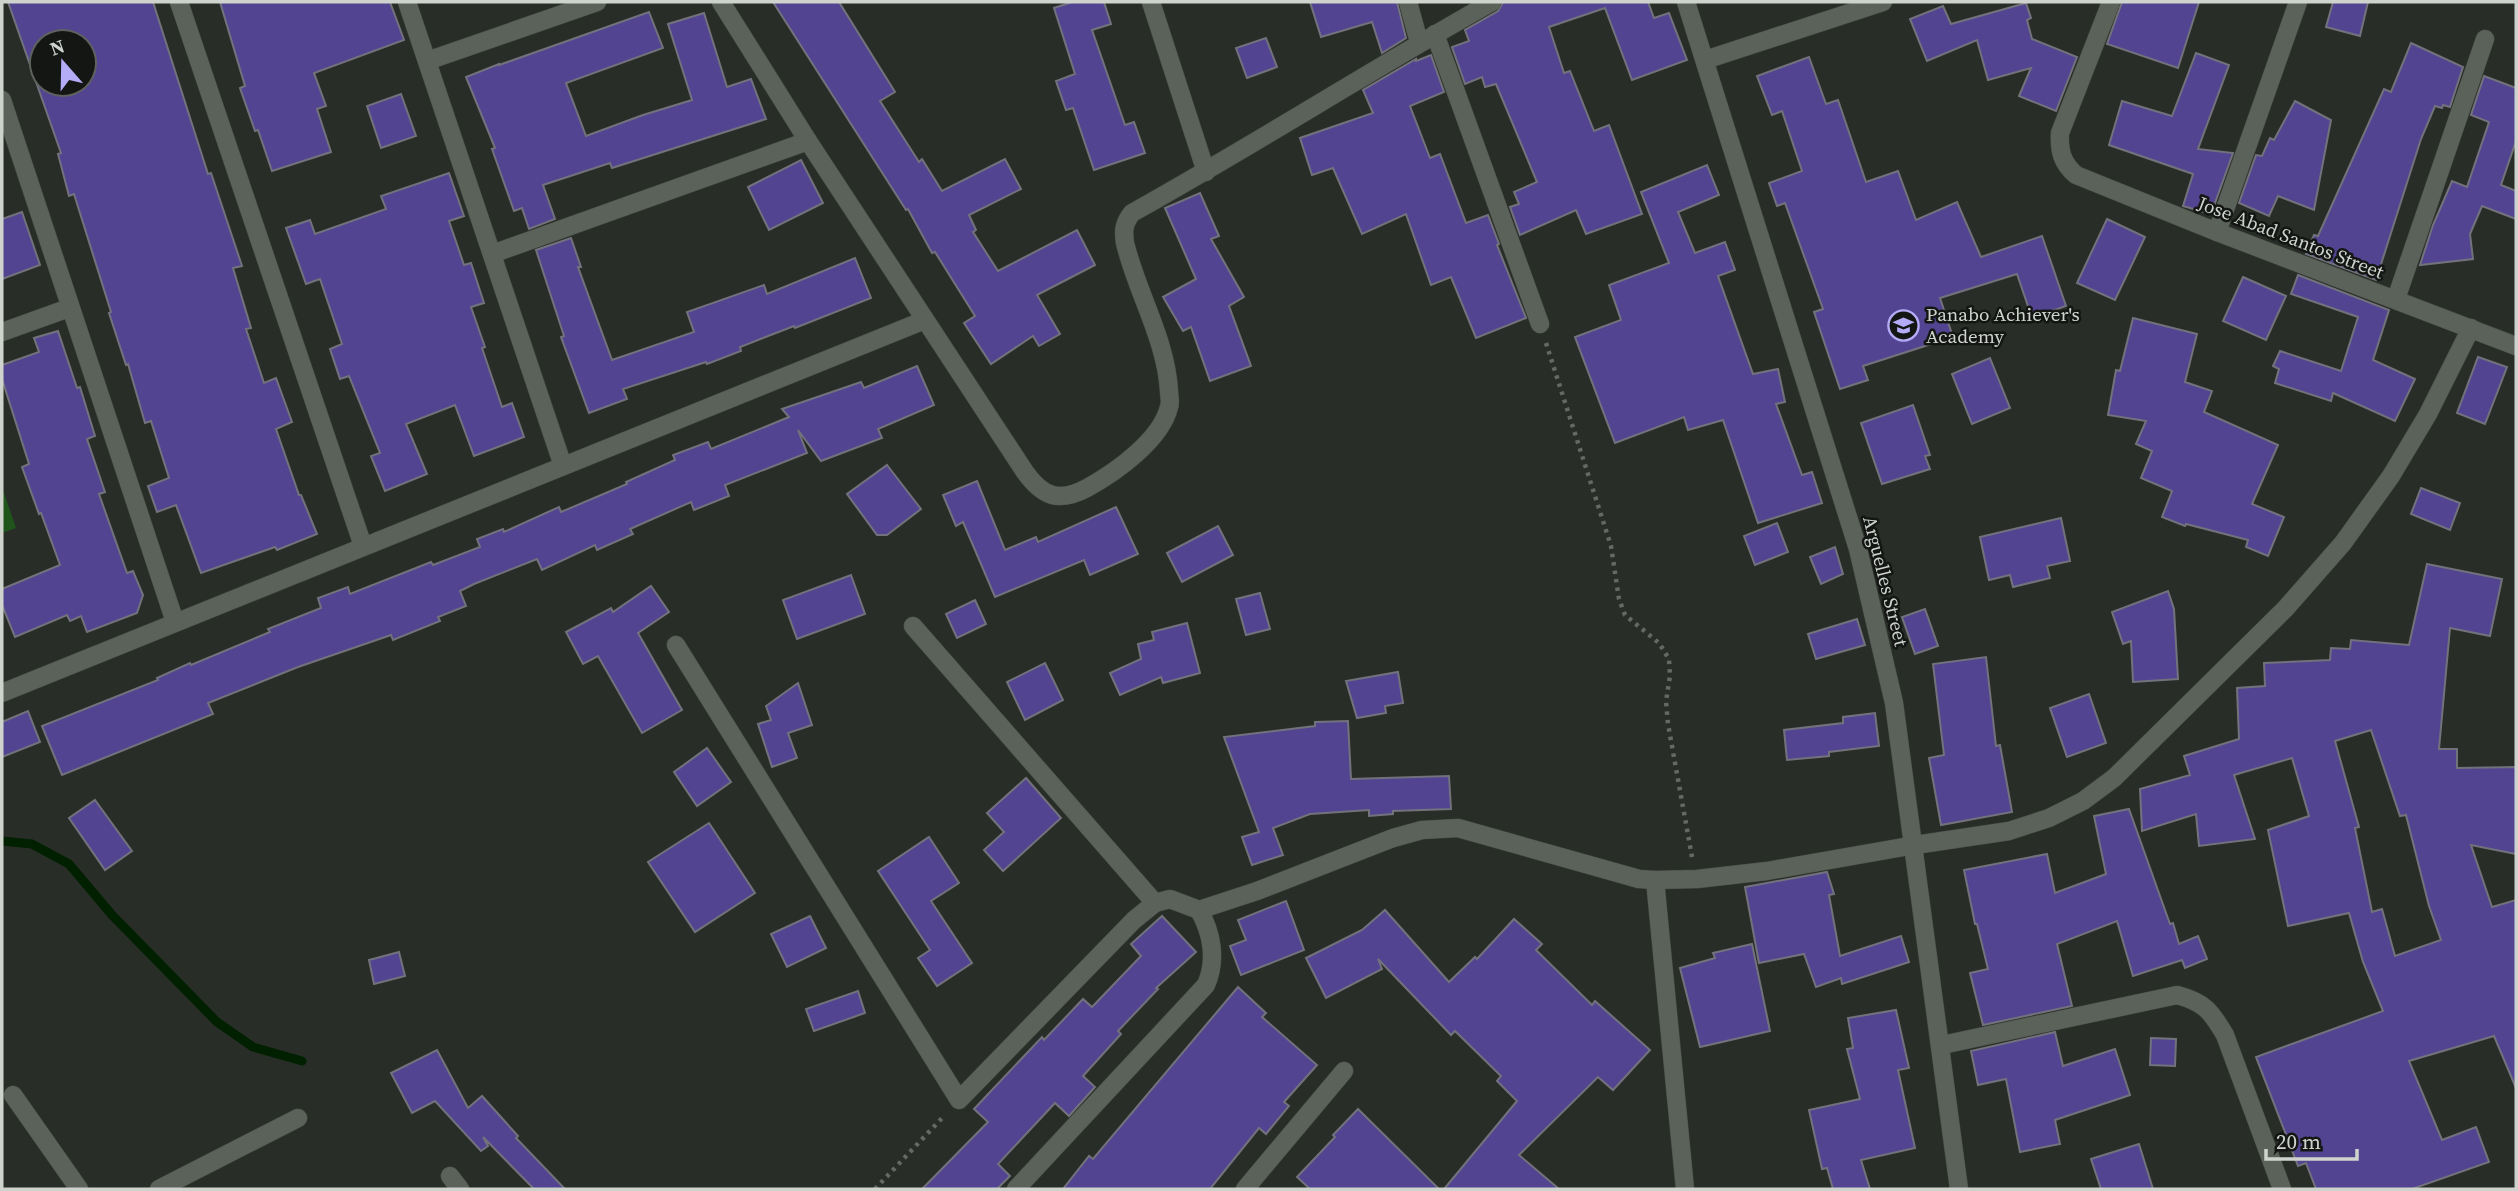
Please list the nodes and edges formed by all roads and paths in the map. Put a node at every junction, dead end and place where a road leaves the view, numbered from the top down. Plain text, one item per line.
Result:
1 (179, 2) edge
2 (407, 2) edge
3 (597, 2) edge
4 (721, 2) edge
5 (1151, 2) edge
6 (1408, 2) edge
7 (1492, 2) edge
8 (1686, 2) edge
9 (1883, 2) edge
10 (2111, 2) edge
11 (2298, 2) edge
12 (1427, 38) junction
13 (2485, 39) dead end
14 (1705, 60) junction
15 (427, 61) junction
16 (2, 100) edge
17 (5, 119) edge
18 (808, 141) junction
19 (1206, 172) junction
20 (2217, 232) junction
21 (492, 254) junction
22 (2396, 299) junction
23 (69, 308) junction
24 (925, 320) junction
25 (1540, 324) joint
26 (2471, 328) junction
27 (2, 332) edge
28 (2516, 346) edge
29 (563, 466) junction
30 (363, 546) junction
31 (175, 622) junction
32 (913, 626) dead end
33 (676, 645) dead end
34 (2, 693) edge
35 (1915, 845) junction
36 (1697, 879) junction
37 (1655, 880) junction
38 (1155, 903) junction
39 (1199, 909) junction
40 (1942, 1045) junction
41 (1344, 1071) dead end
42 (13, 1095) dead end
43 (959, 1100) junction
44 (298, 1118) dead end
45 (79, 1189) edge
46 (159, 1189) edge
47 (875, 1189) edge
48 (1016, 1189) edge
49 (1245, 1189) edge
50 (1685, 1189) edge
51 (1959, 1189) edge
52 (2283, 1189) edge

1 - 30 street
2 - 15 street
3 - 15 street
4 - 18 street
5 - 19 street
6 - 12 street
7 - 12 street
8 - 14 street, Arguelles Street
9 - 14 street
10 - 20 street, Jose Abad Santos Street
11 - 20 street
12 - 19 street
12 - 25 street
13 - 22 street
14 - 35 street, Arguelles Street
15 - 21 street
16 - 17 street
17 - 23 street
18 - 21 street
18 - 24 street
19 - 24 street
20 - 22 street, Jose Abad Santos Street
21 - 29 street
22 - 26 street, Jose Abad Santos Street
23 - 27 street
23 - 31 street
24 - 29 street
25 - 36 path
26 - 28 street, Jose Abad Santos Street
26 - 35 street
29 - 30 street
30 - 31 street
31 - 34 street
32 - 38 street
33 - 43 street
35 - 36 street
35 - 40 street, Arguelles Street
36 - 37 street
37 - 39 street
37 - 50 street
38 - 39 street
38 - 43 street
39 - 48 street
40 - 51 street, Arguelles Street
40 - 52 street
41 - 49 street
42 - 45 street
43 - 47 path
44 - 46 street

